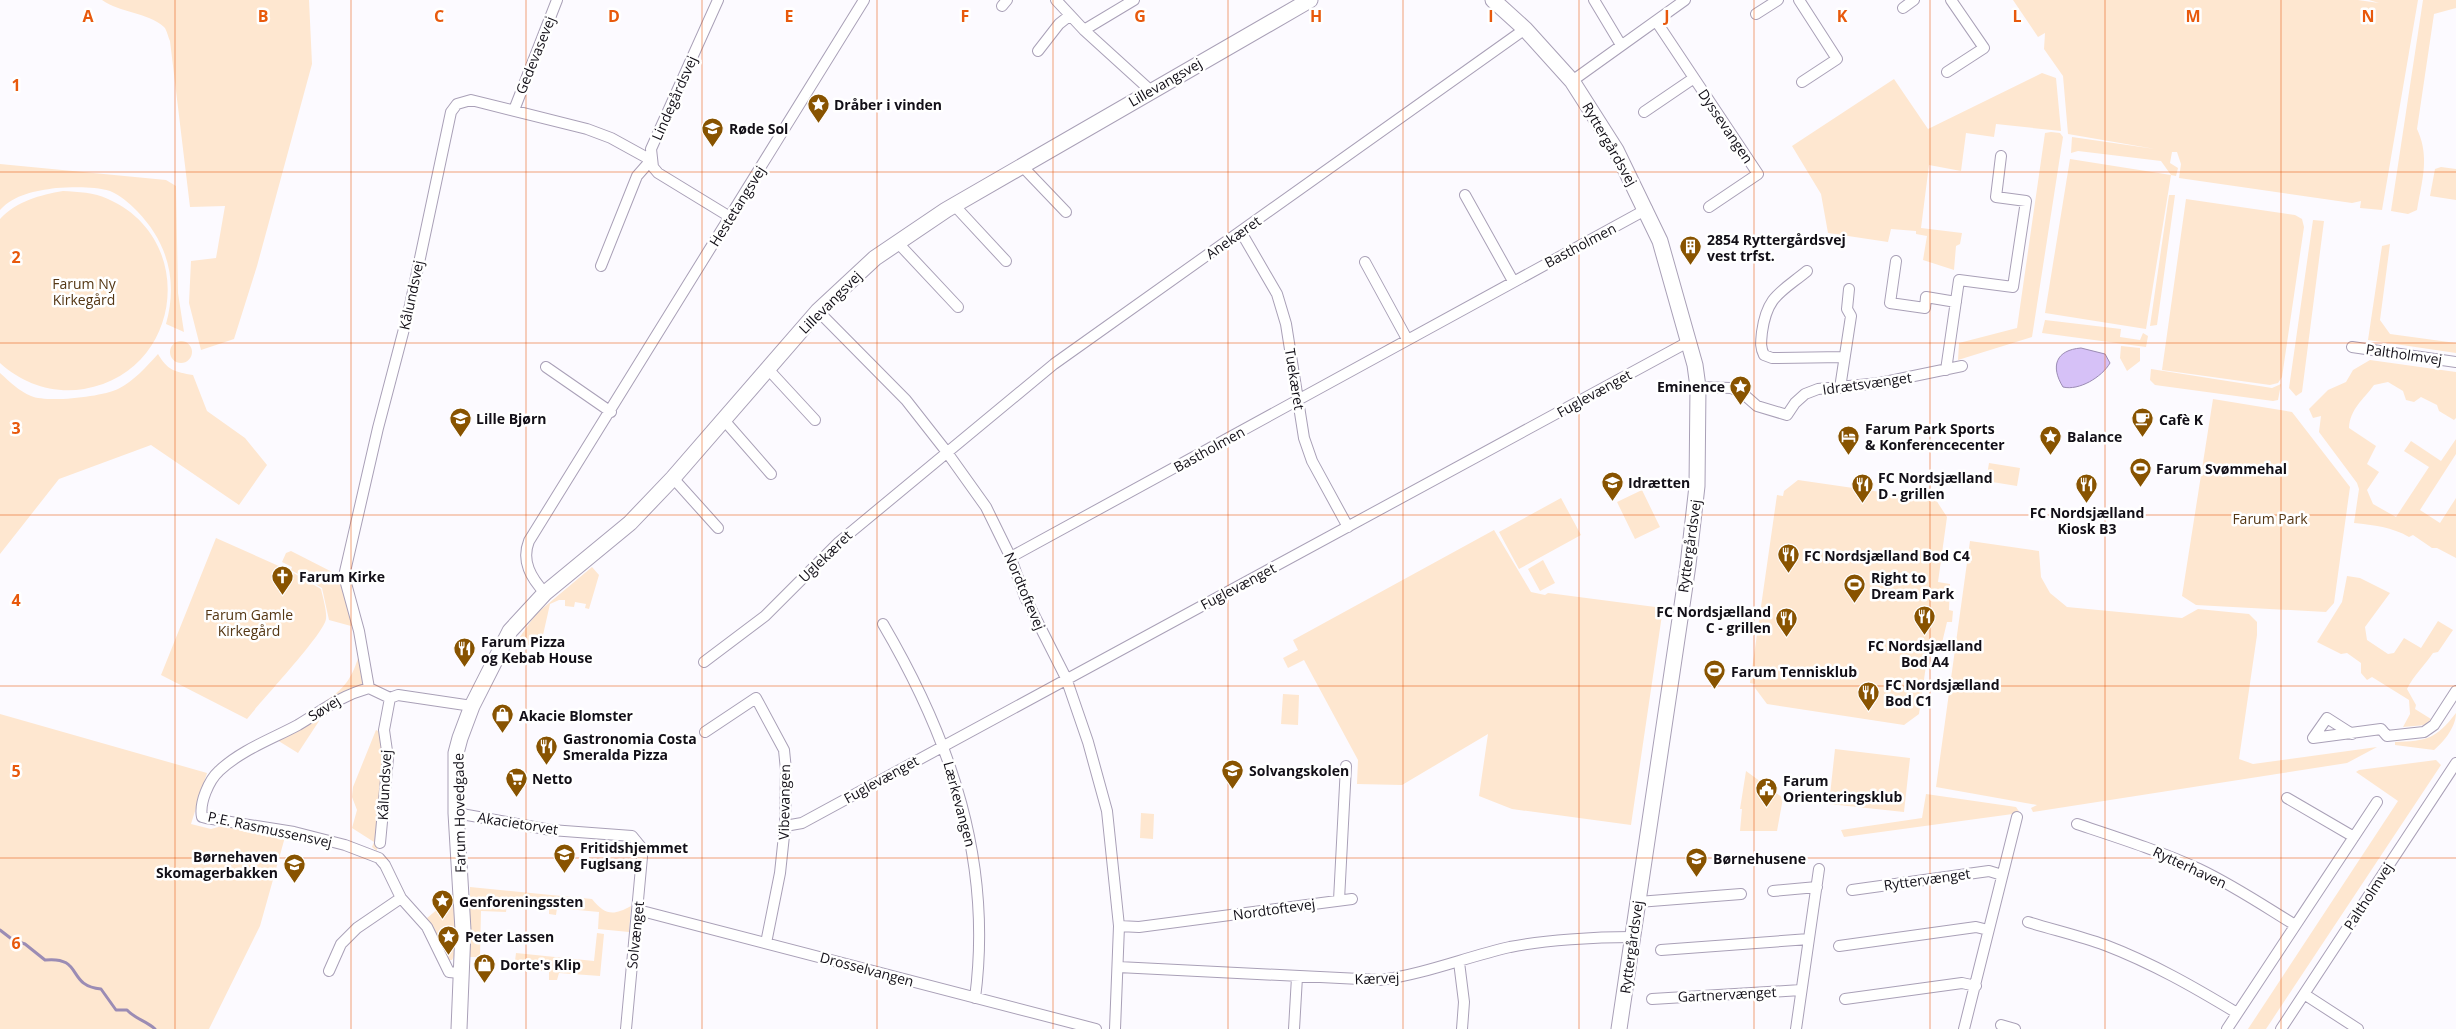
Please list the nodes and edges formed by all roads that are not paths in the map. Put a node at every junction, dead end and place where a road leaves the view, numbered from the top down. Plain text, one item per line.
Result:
1 (557, 0) edge
2 (718, 0) edge
3 (864, 0) edge
4 (1056, 0) edge
5 (1134, 0) edge
6 (1310, 0) edge
7 (1493, 0) edge
8 (1594, 0) edge
9 (1685, 0) edge
10 (1778, 0) edge
11 (1799, 0) edge
12 (1914, 0) edge
13 (1952, 0) edge
14 (1903, 8) dead end
15 (1756, 14) dead end
16 (1069, 16) junction
17 (1656, 21) junction
18 (1084, 30) junction
19 (1525, 30) junction
20 (1621, 45) junction
21 (1038, 51) dead end
22 (1947, 72) dead end
23 (1694, 78) junction
24 (1572, 81) junction
25 (1802, 82) dead end
26 (1150, 90) junction
27 (514, 110) junction
28 (1644, 112) dead end
29 (2001, 156) dead end
30 (651, 160) junction
31 (1022, 166) junction
32 (1465, 195) dead end
33 (954, 205) junction
34 (1709, 207) dead end
35 (1647, 209) junction
36 (1066, 212) dead end
37 (730, 217) junction
38 (1241, 232) junction
39 (898, 242) junction
40 (1006, 261) dead end
41 (1896, 261) dead end
42 (1365, 262) dead end
43 (601, 266) dead end
44 (1807, 271) dead end
45 (1513, 281) junction
46 (1849, 289) dead end
47 (1956, 302) junction
48 (958, 307) dead end
49 (818, 311) junction
50 (1407, 339) junction
51 (1688, 342) junction
52 (2352, 347) dead end
53 (1844, 357) junction
54 (2456, 362) edge
55 (1962, 366) dead end
56 (546, 368) dead end
57 (767, 368) junction
58 (1946, 370) junction
59 (1698, 387) junction
60 (1840, 388) junction
61 (1298, 401) junction
62 (611, 412) junction
63 (723, 419) junction
64 (815, 420) dead end
65 (946, 451) junction
66 (771, 474) dead end
67 (673, 478) junction
68 (1348, 527) junction
69 (718, 528) dead end
70 (1011, 557) junction
71 (545, 593) junction
72 (883, 624) dead end
73 (704, 662) dead end
74 (1066, 678) junction
75 (369, 688) junction
76 (2456, 691) edge
77 (390, 698) junction
78 (472, 706) junction
79 (704, 732) dead end
80 (2352, 734) dead end
81 (944, 744) junction
82 (2456, 763) edge
83 (1346, 766) dead end
84 (2287, 798) dead end
85 (203, 802) joint
86 (2377, 802) dead end
87 (456, 813) junction
88 (2017, 817) dead end
89 (2077, 824) dead end
90 (785, 826) junction
91 (2354, 837) junction
92 (638, 841) joint
93 (380, 843) dead end
94 (1819, 869) dead end
95 (2002, 875) junction
96 (1816, 887) junction
97 (1852, 890) dead end
98 (1773, 891) dead end
99 (1741, 894) dead end
100 (401, 898) junction
101 (1352, 899) dead end
102 (1340, 900) junction
103 (1638, 902) junction
104 (638, 910) junction
105 (2028, 922) dead end
106 (1119, 926) junction
107 (2295, 926) junction
108 (1988, 930) junction
109 (1632, 937) junction
110 (1809, 939) junction
111 (766, 943) junction
112 (1839, 946) dead end
113 (1661, 950) dead end
114 (1459, 962) junction
115 (1118, 967) junction
116 (329, 971) dead end
117 (460, 973) junction
118 (1297, 977) junction
119 (1976, 986) junction
120 (1801, 990) junction
121 (2304, 994) junction
122 (975, 998) junction
123 (1652, 999) dead end
124 (1846, 999) dead end
125 (2237, 1013) junction
126 (2001, 1025) dead end
127 (459, 1029) edge
128 (626, 1029) edge
129 (1096, 1029) edge
130 (1115, 1029) edge
131 (1294, 1029) edge
132 (1462, 1029) edge
133 (1619, 1029) edge
134 (1796, 1029) edge
135 (1964, 1029) edge
136 (2015, 1029) edge
137 (2227, 1029) edge
138 (2281, 1029) edge
139 (2358, 1029) edge

1 - 27 street, Gedevasevej
2 - 30 street, Lindegårdsvej
3 - 37 street, Hestetangsvej
4 - 16 street
5 - 18 street
6 - 26 street, Lillevangsvej
7 - 19 street, Ryttergårdsvej
8 - 20 street
9 - 17 street
10 - 15 street
11 - 25 street
12 - 14 street
13 - 22 street
16 - 18 street
16 - 21 street
17 - 20 street
17 - 23 street, Dyssevangen
18 - 26 street
19 - 24 street, Ryttergårdsvej
19 - 38 street, Anekæret
20 - 24 street
23 - 28 street, Dyssevangen
23 - 34 street, Dyssevangen
24 - 35 street, Ryttergårdsvej
26 - 31 street, Lillevangsvej
27 - 30 street, Kålundsvej
27 - 75 street, Kålundsvej
29 - 47 street
30 - 37 street, Lindegårdsvej
30 - 43 street
31 - 33 street, Lillevangsvej
31 - 36 street
32 - 45 street
33 - 39 street, Lillevangsvej
33 - 40 street
35 - 45 street, Bastholmen
35 - 51 street, Ryttergårdsvej
37 - 62 street, Hestetangsvej
38 - 61 street, Tuekæret
38 - 65 street, Anekæret
39 - 48 street
39 - 49 street, Lillevangsvej
41 - 47 street
42 - 50 street
44 - 53 street
45 - 50 street, Bastholmen
46 - 53 street
47 - 58 street
49 - 57 street, Lillevangsvej
49 - 65 street, Nordtoftevej
50 - 61 street, Bastholmen
51 - 59 street, Ryttergårdsvej
51 - 68 street, Fuglevænget
52 - 54 street, Paltholmvej
53 - 60 street
55 - 58 street, Idrætsvænget
56 - 62 street
57 - 63 street, Lillevangsvej
57 - 64 street
58 - 60 street, Idrætsvænget
59 - 60 street, Idrætsvænget
59 - 103 street, Ryttergårdsvej
61 - 68 street, Tuekæret
61 - 70 street, Bastholmen
62 - 71 street, Hestetangsvej
63 - 66 street
63 - 67 street, Lillevangsvej
65 - 70 street, Nordtoftevej
65 - 73 street, Uglekæret
67 - 69 street
67 - 71 street, Lillevangsvej
68 - 74 street, Fuglevænget
70 - 74 street, Nordtoftevej
71 - 78 street, Farum Hovedgade
72 - 81 street, Lærkevangen
74 - 81 street, Fuglevænget
74 - 106 street, Nordtoftevej
75 - 77 street
75 - 85 street, Søvej
76 - 80 street
77 - 78 street
77 - 93 street, Kålundsvej
78 - 87 street, Farum Hovedgade
79 - 90 street, Vibevangen
81 - 90 street, Fuglevænget
81 - 122 street, Lærkevangen
82 - 121 street, Paltholmvej
83 - 102 street
84 - 91 street
85 - 100 street, P.E. Rasmussensvej
86 - 91 street
87 - 92 street, Akacietorvet
87 - 117 street, Farum Hovedgade
88 - 95 street
89 - 107 street, Rytterhaven
90 - 111 street, Vibevangen
91 - 107 street
92 - 104 street, Solvænget
94 - 96 street
95 - 97 street, Ryttervænget
95 - 108 street
96 - 98 street
96 - 110 street
99 - 103 street
100 - 116 street
100 - 117 street
101 - 102 street, Nordtoftevej
102 - 106 street, Nordtoftevej
103 - 109 street, Ryttergårdsvej
104 - 111 street, Drosselvangen
104 - 128 street, Solvænget
105 - 125 street
106 - 115 street, Nordtoftevej
107 - 125 street
108 - 112 street
108 - 119 street
109 - 114 street, Kærvej
109 - 133 street, Ryttergårdsvej
110 - 113 street
110 - 120 street
111 - 122 street, Drosselvangen
114 - 118 street, Kærvej
114 - 132 street
115 - 118 street, Kærvej
115 - 130 street, Nordtoftevej
117 - 127 street, Farum Hovedgade
118 - 131 street
119 - 124 street
119 - 135 street
120 - 123 street, Gartnervænget
120 - 134 street
121 - 138 street, Paltholmvej
121 - 139 street
122 - 129 street, Drosselvangen
125 - 137 street
126 - 136 street

